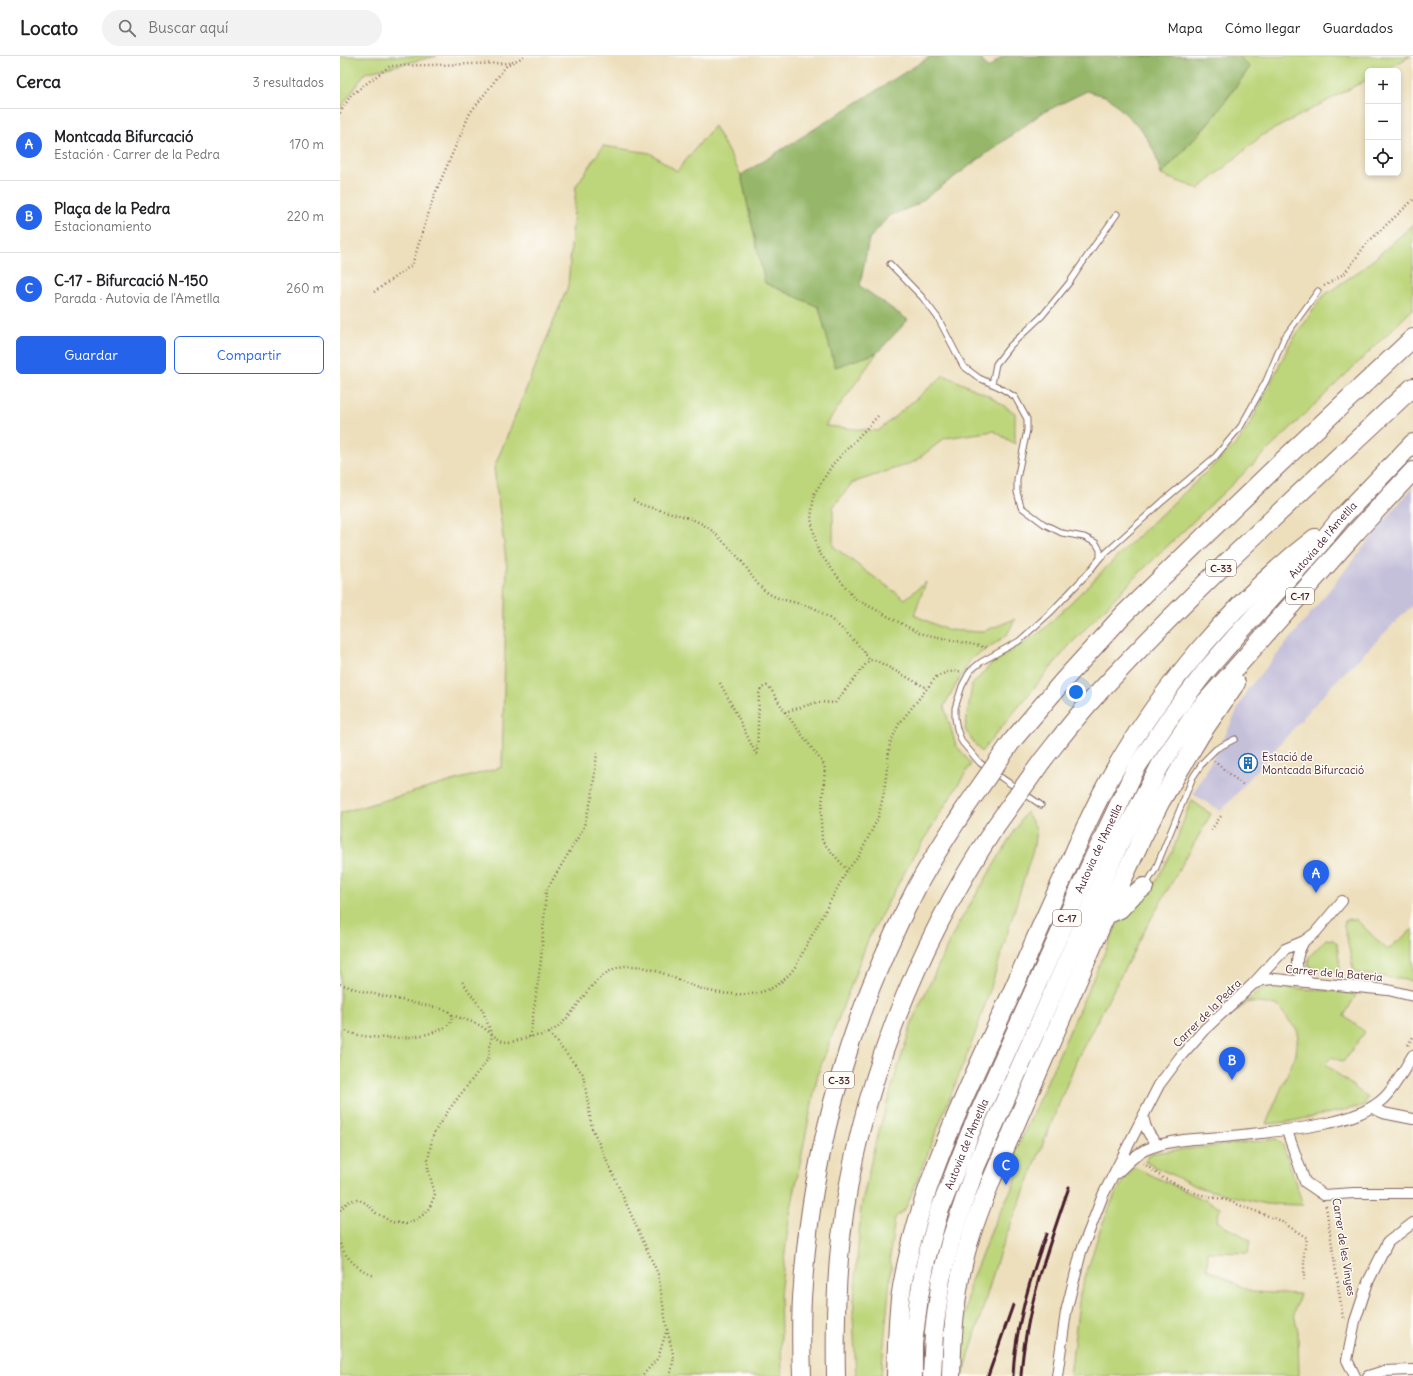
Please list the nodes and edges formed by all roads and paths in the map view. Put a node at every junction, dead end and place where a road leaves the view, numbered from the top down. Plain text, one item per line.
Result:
1 (525, 56) edge
2 (512, 63) junction
3 (340, 113) edge
4 (1413, 200) edge
5 (1117, 214) dead end
6 (890, 264) dead end
7 (1318, 291) joint
8 (374, 292) dead end
9 (1413, 338) edge
10 (992, 384) junction
11 (1413, 387) edge
12 (878, 416) dead end
13 (1413, 443) edge
14 (1413, 471) edge
15 (633, 500) dead end
16 (1340, 519) junction
17 (1100, 558) junction
18 (1002, 651) junction
19 (869, 660) junction
20 (1243, 661) junction
21 (970, 671) junction
22 (720, 683) dead end
23 (928, 688) junction
24 (785, 712) junction
25 (1235, 739) dead end
26 (597, 753) dead end
27 (1208, 756) junction
28 (1243, 785) dead end
29 (1041, 805) dead end
30 (1220, 816) dead end
31 (1210, 830) dead end
32 (847, 870) junction
33 (1123, 877) junction
34 (1144, 887) junction
35 (1342, 901) dead end
36 (1106, 915) junction
37 (1304, 941) junction
38 (461, 980) dead end
39 (1310, 982) junction
40 (340, 984) edge
41 (1252, 985) junction
42 (1413, 996) edge
43 (452, 1015) junction
44 (344, 1030) dead end
45 (549, 1033) junction
46 (492, 1035) junction
47 (530, 1037) junction
48 (1413, 1037) edge
49 (1409, 1053) edge
50 (1372, 1107) junction
51 (1143, 1116) junction
52 (1413, 1119) edge
53 (1286, 1131) junction
54 (1130, 1142) junction
55 (1159, 1145) junction
56 (1135, 1157) junction
57 (1112, 1177) junction
58 (1413, 1193) edge
59 (1324, 1195) junction
60 (340, 1210) edge
61 (1413, 1223) edge
62 (340, 1244) edge
63 (374, 1275) dead end
64 (1304, 1280) dead end
65 (1357, 1318) junction
66 (666, 1329) junction
67 (1413, 1370) edge
68 (642, 1376) edge
69 (670, 1376) edge
70 (802, 1376) edge
71 (836, 1376) edge
72 (896, 1376) edge
73 (913, 1376) edge
74 (932, 1376) edge
75 (951, 1376) edge
76 (1057, 1376) edge
77 (1355, 1376) edge
78 (1368, 1376) edge

1 - 2 path
2 - 3 path
2 - 8 path
4 - 7 path
5 - 10 lane
6 - 10 lane
7 - 17 lane
9 - 70 highway, C-33, bridge
10 - 17 lane
11 - 71 highway, C-33, bridge
12 - 18 path
13 - 16 highway, Autovia de l'Ametlla / C-17
14 - 20 highway, Autovia de l'Ametlla / C-17
15 - 19 path
16 - 72 highway
16 - 73 highway, Autovia de l'Ametlla / C-17
17 - 18 lane
18 - 21 lane
19 - 23 path
19 - 24 path
20 - 33 highway
20 - 74 highway, Autovia de l'Ametlla / C-17
21 - 23 path
21 - 29 lane
22 - 24 path
23 - 32 path
24 - 32 path
25 - 27 lane
26 - 47 path
27 - 28 path
27 - 34 lane
30 - 31 path
32 - 45 path
33 - 34 highway
33 - 36 highway
34 - 36 highway
35 - 37 street, Carrer de la Pedra
36 - 75 highway
37 - 39 street, Carrer de la Pedra
37 - 41 street, Carrer de la Pedra
38 - 46 path
39 - 41 street, Carrer de la Bateria
39 - 42 street, Carrer de la Bateria
40 - 43 path
41 - 51 street, Carrer de la Pedra
43 - 44 path
43 - 46 path
45 - 47 path
45 - 66 path
46 - 47 path
46 - 60 path
48 - 49 path
49 - 50 street
50 - 52 street
50 - 53 street
51 - 54 street, Carrer de la Pedra
51 - 55 street
53 - 55 street
53 - 59 street, Carrer de les Vinyes
54 - 56 street
54 - 57 street, Carrer de la Pedra
55 - 56 street
56 - 57 street
56 - 64 path
57 - 76 street, Carrer de la Pedra
58 - 59 street
59 - 65 path, Carrer de les Vinyes
61 - 65 street
62 - 63 path
65 - 77 street
66 - 68 path
66 - 69 path
67 - 78 street

